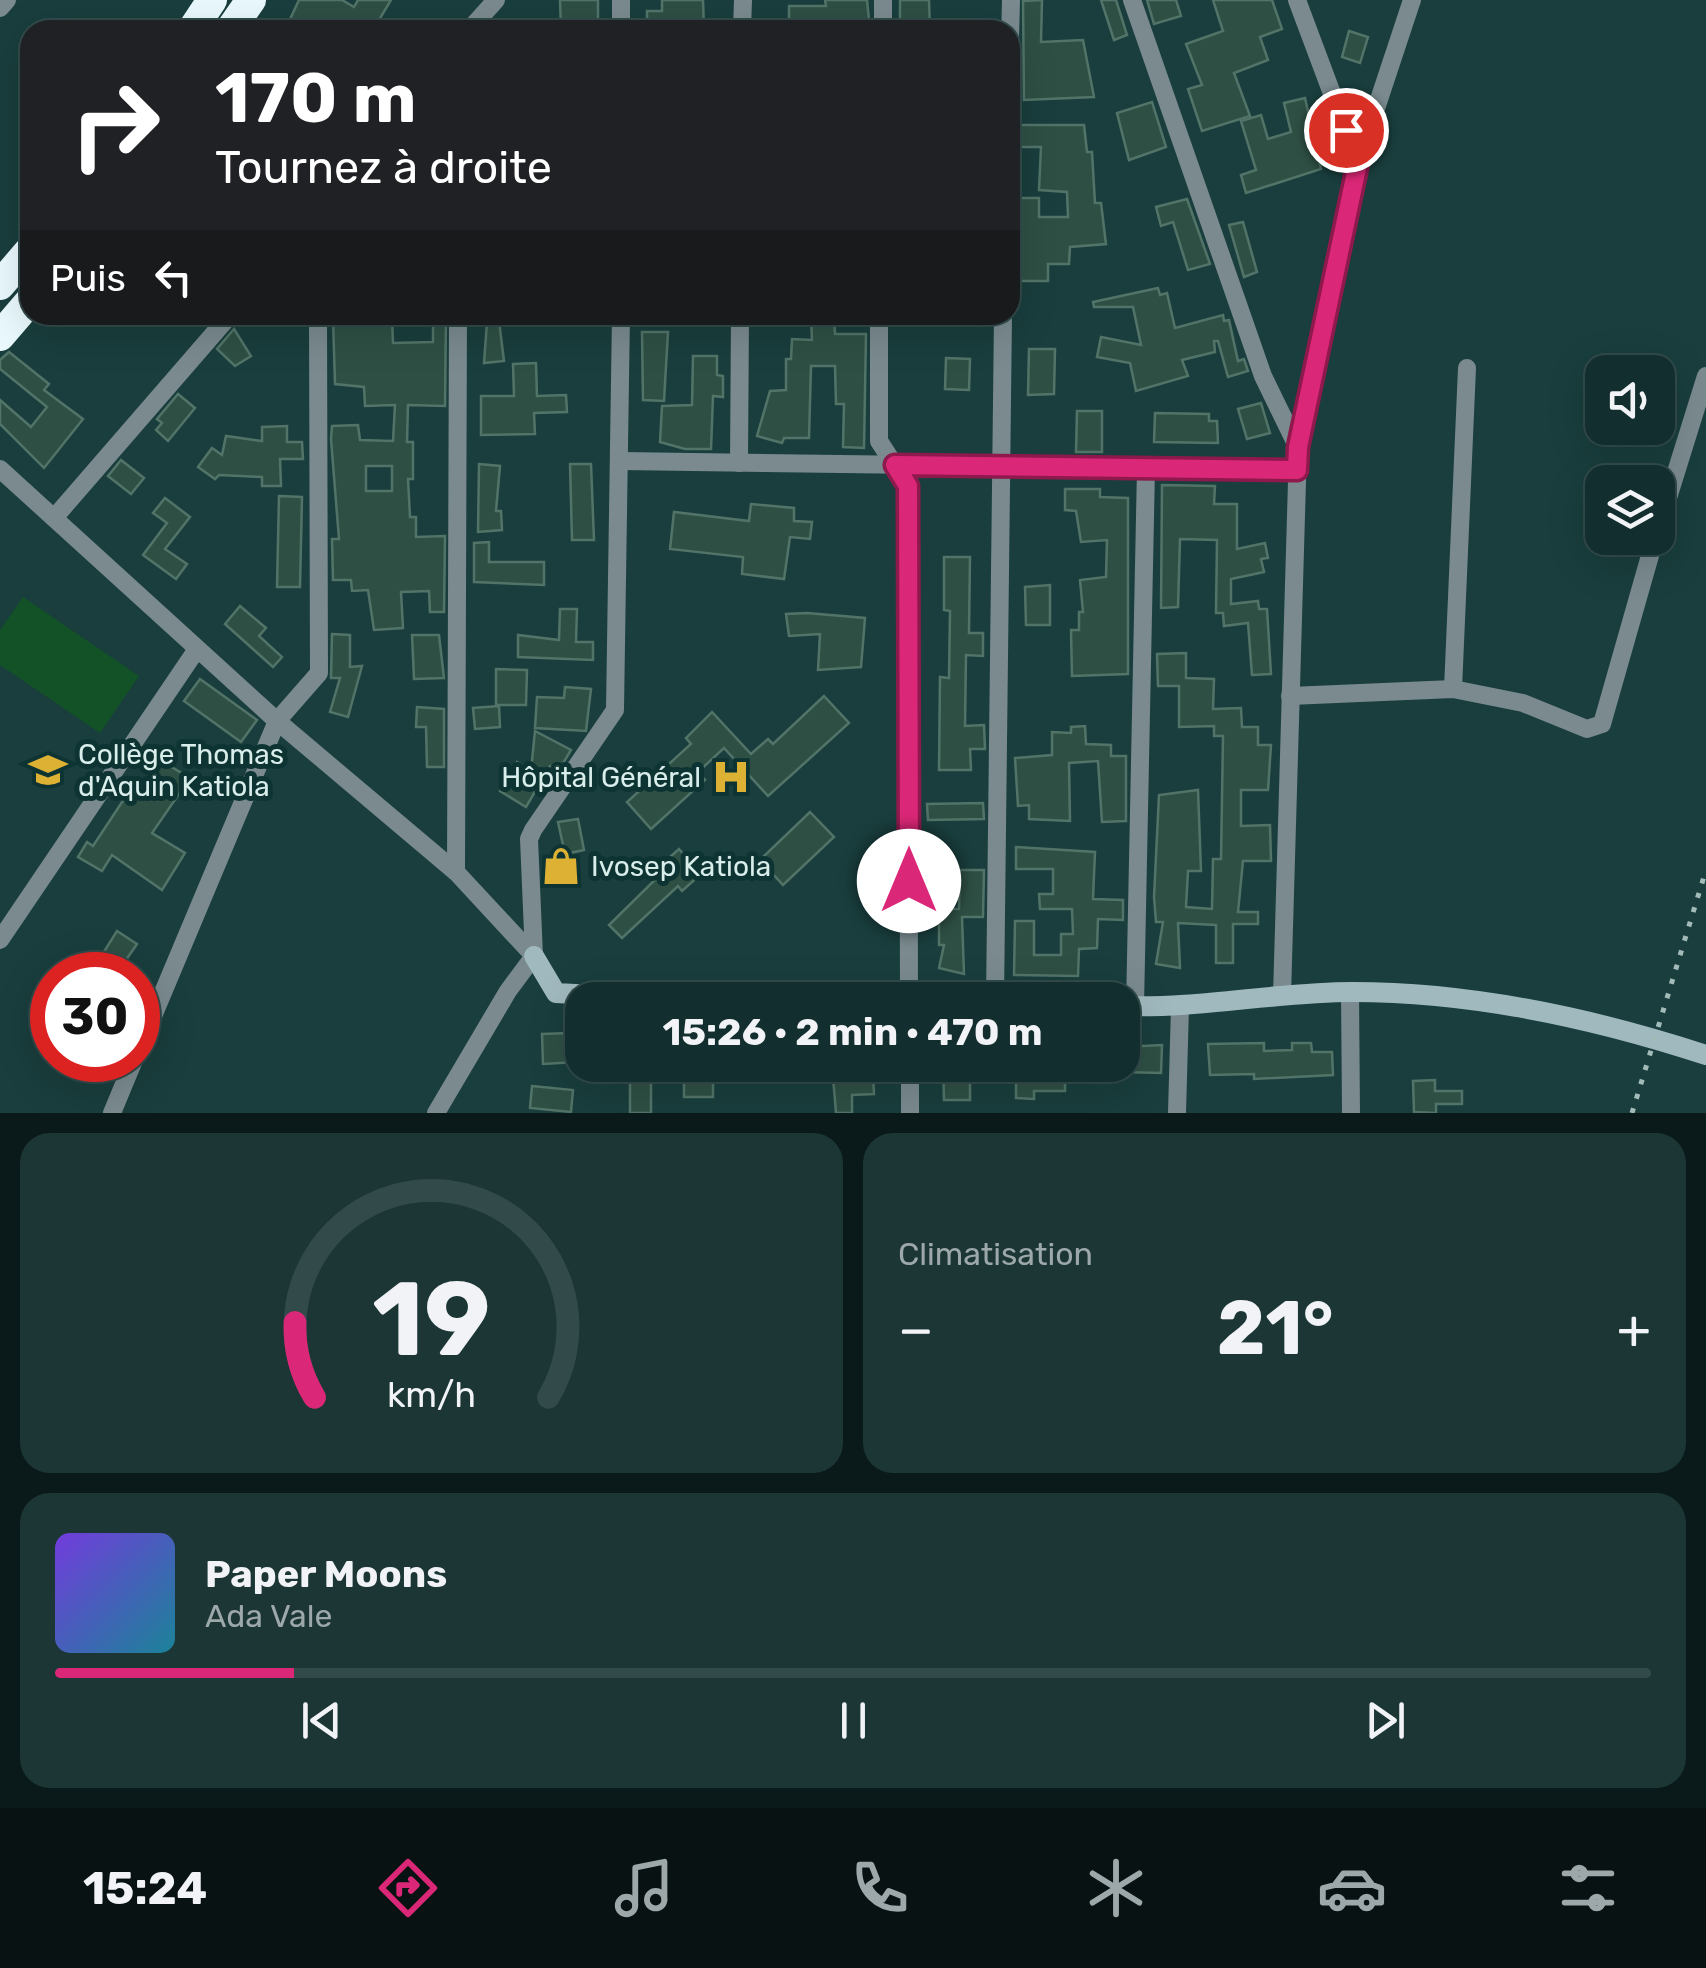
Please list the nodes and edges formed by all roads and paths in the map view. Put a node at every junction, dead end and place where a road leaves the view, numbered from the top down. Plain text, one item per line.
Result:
1 (7, 0) edge
2 (496, 0) edge
3 (1132, 0) edge
4 (1297, 0) edge
5 (1412, 0) edge
6 (0, 8) edge
7 (478, 20) edge
8 (1358, 163) junction
9 (20, 262) edge
10 (0, 285) edge
11 (20, 313) edge
12 (221, 325) edge
13 (318, 325) edge
14 (458, 325) edge
15 (621, 325) edge
16 (740, 325) edge
17 (879, 325) edge
18 (1002, 325) edge
19 (0, 336) edge
20 (1467, 368) dead end
21 (1706, 376) edge
22 (1298, 447) junction
23 (621, 461) junction
24 (739, 463) junction
25 (895, 465) junction
26 (999, 466) junction
27 (1146, 468) junction
28 (0, 469) edge
29 (1297, 470) junction
30 (1675, 475) edge
31 (54, 518) junction
32 (1650, 555) edge
33 (197, 649) junction
34 (1453, 689) junction
35 (1290, 696) junction
36 (277, 722) junction
37 (456, 872) junction
38 (0, 940) edge
39 (534, 956) junction
40 (910, 982) edge
41 (995, 982) edge
42 (1130, 982) edge
43 (1350, 992) junction
44 (565, 993) edge
45 (1282, 996) junction
46 (160, 1000) edge
47 (1140, 1007) edge
48 (1180, 1007) junction
49 (1706, 1055) edge
50 (125, 1082) edge
51 (910, 1082) edge
52 (112, 1113) edge
53 (436, 1113) edge
54 (910, 1113) edge
55 (1177, 1113) edge
56 (1351, 1113) edge

1 - 6 street
2 - 7 street
3 - 22 street
4 - 8 street
5 - 8 street
8 - 22 street
9 - 10 highway
11 - 19 highway
12 - 31 street
13 - 36 street
14 - 37 street
15 - 23 street
16 - 24 street
17 - 25 street
18 - 26 street
20 - 34 street
21 - 30 street
22 - 29 street
23 - 24 street
23 - 39 street
24 - 25 street
25 - 26 street
25 - 40 street
26 - 27 street
26 - 41 street
27 - 29 street
27 - 42 street
28 - 31 street
29 - 35 street
31 - 33 street
32 - 34 street
33 - 36 street
33 - 38 street
34 - 35 street
35 - 45 street
36 - 37 street
36 - 46 street
37 - 39 street
39 - 44 street
39 - 53 street
43 - 45 street
43 - 49 street
43 - 56 street
45 - 48 street
47 - 48 street
48 - 55 street
50 - 52 street
51 - 54 street

